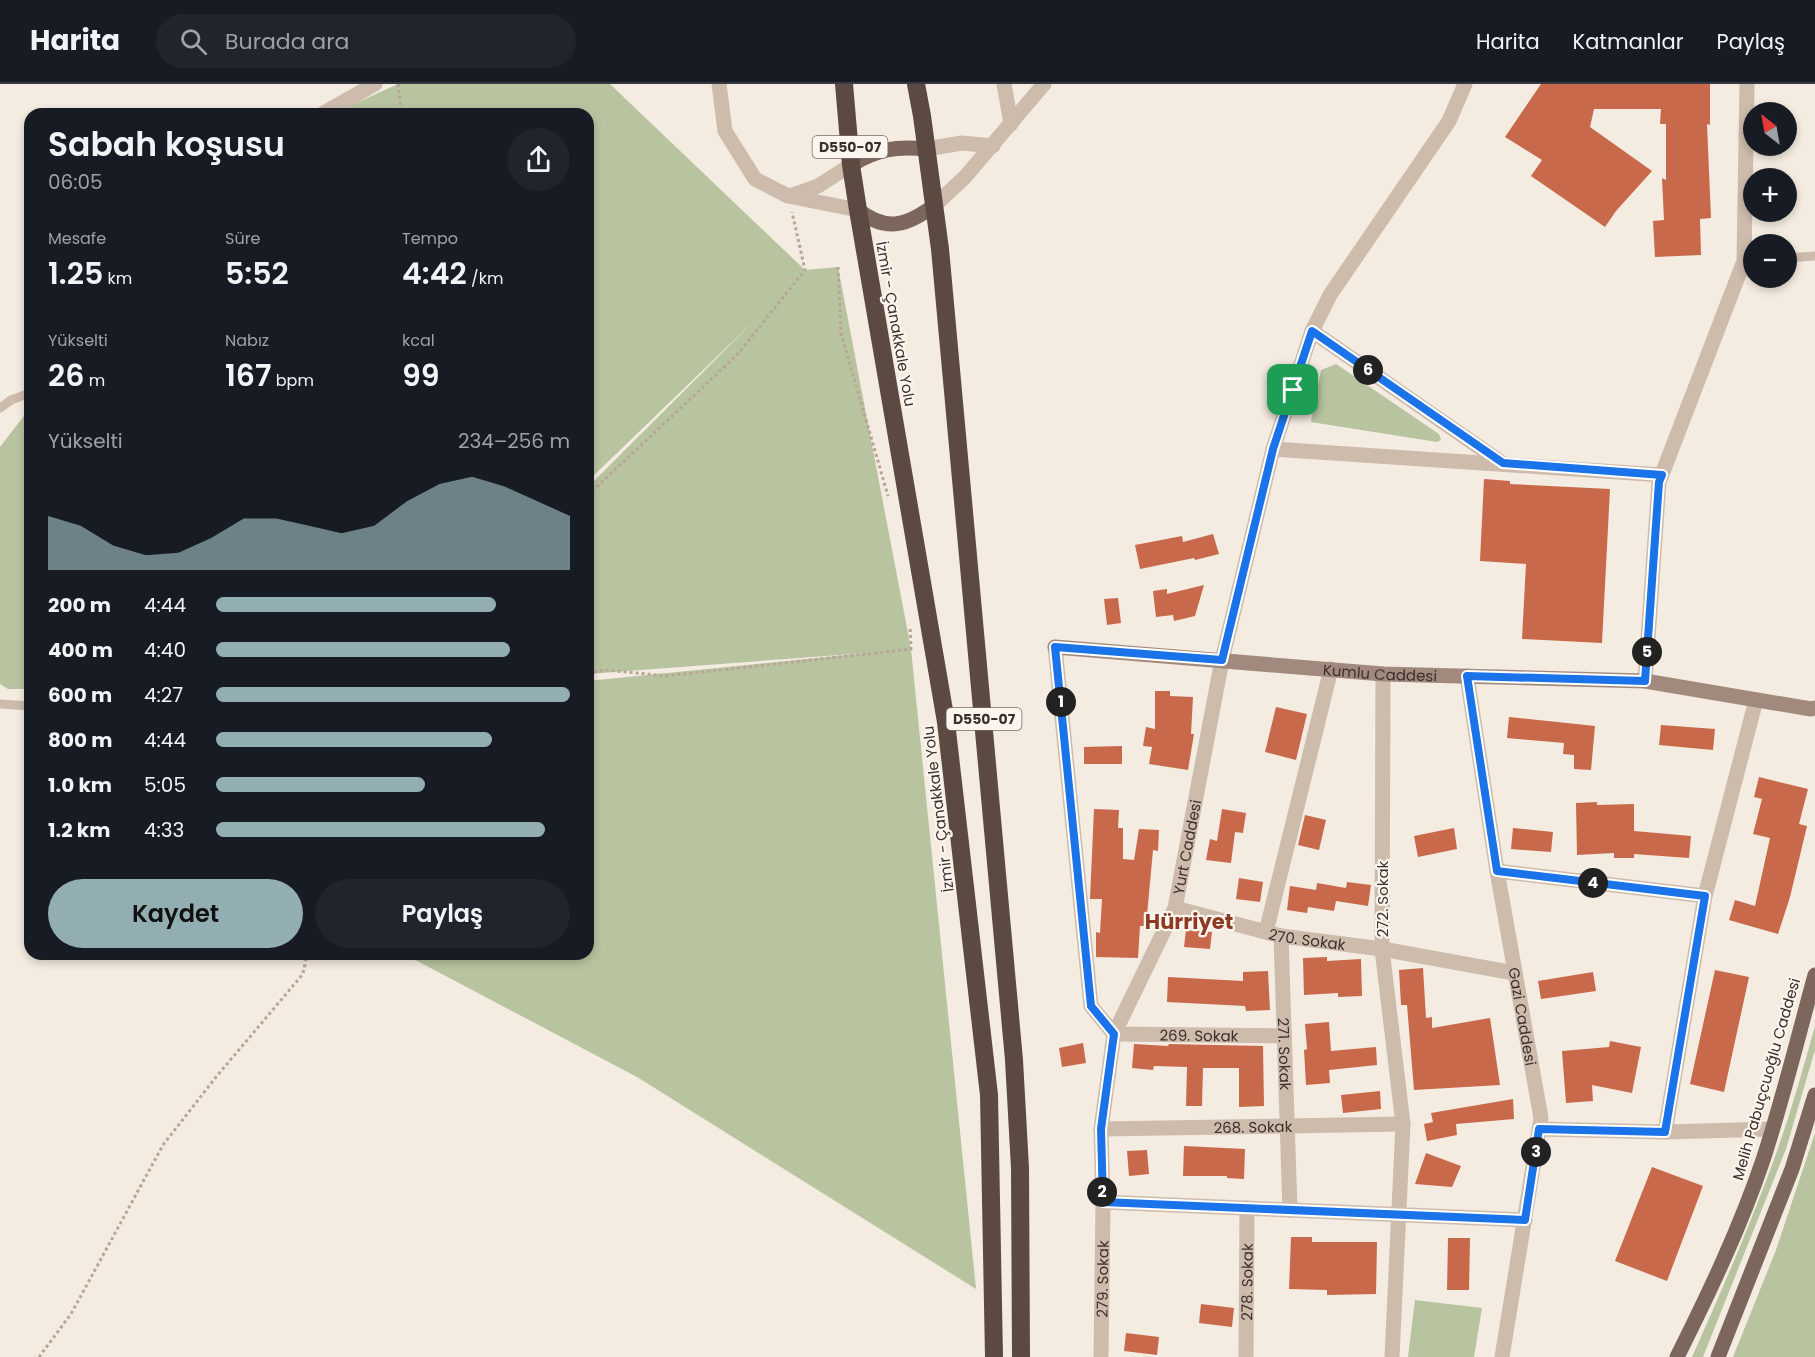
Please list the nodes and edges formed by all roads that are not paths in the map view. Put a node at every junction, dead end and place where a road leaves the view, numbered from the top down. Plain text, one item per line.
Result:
1 (375, 84) edge
2 (720, 84) edge
3 (844, 84) edge
4 (916, 84) edge
5 (1004, 84) edge
6 (1044, 84) edge
7 (1466, 84) edge
8 (1747, 84) edge
9 (333, 108) edge
10 (1011, 124) junction
11 (993, 146) junction
12 (926, 149) junction
13 (851, 165) junction
14 (788, 196) junction
15 (935, 205) junction
16 (858, 210) junction
17 (1749, 234) edge
18 (1815, 256) edge
19 (1797, 257) edge
20 (1743, 275) edge
21 (1312, 331) junction
22 (24, 395) edge
23 (0, 408) edge
24 (1273, 449) junction
25 (1503, 463) junction
26 (1662, 475) junction
27 (1222, 660) junction
28 (1331, 669) junction
29 (1383, 674) junction
30 (1467, 676) junction
31 (1645, 681) junction
32 (1756, 700) junction
33 (0, 704) edge
34 (24, 706) edge
35 (1814, 709) edge
36 (1497, 871) junction
37 (1705, 896) junction
38 (1175, 908) junction
39 (1273, 934) junction
40 (1382, 949) junction
41 (1514, 973) junction
42 (1815, 975) edge
43 (1114, 1034) junction
44 (1284, 1036) junction
45 (1815, 1095) edge
46 (1402, 1124) junction
47 (1287, 1126) junction
48 (1101, 1129) junction
49 (1539, 1129) junction
50 (1773, 1129) junction
51 (1665, 1132) junction
52 (1103, 1202) junction
53 (1246, 1208) junction
54 (1290, 1209) junction
55 (1399, 1214) junction
56 (1525, 1220) junction
57 (994, 1357) edge
58 (1021, 1357) edge
59 (1101, 1357) edge
60 (1246, 1357) edge
61 (1392, 1357) edge
62 (1502, 1357) edge
63 (1677, 1357) edge
64 (1718, 1357) edge

1 - 9 street
2 - 14 street
3 - 13 highway, İzmir - Çanakkale Yolu / D550-07
4 - 12 highway, D550-07
5 - 10 street
6 - 10 street
7 - 21 street, Yurt Caddesi
8 - 17 street
10 - 11 street
11 - 12 street
11 - 15 street
12 - 13 main road
12 - 15 highway, D550-07
13 - 14 street
13 - 16 highway, İzmir - Çanakkale Yolu / D550-07
14 - 16 street
15 - 16 main road
15 - 58 highway, D550-07
16 - 57 highway, İzmir - Çanakkale Yolu / D550-07
18 - 19 lane
20 - 26 street
21 - 24 street, Yurt Caddesi
21 - 25 street
22 - 23 lane
24 - 25 street
24 - 27 street, Yurt Caddesi
25 - 26 street
26 - 31 street
27 - 28 street, Kumlu Caddesi
27 - 38 street, Yurt Caddesi
27 - 43 street, Kumlu Caddesi
28 - 29 street, Kumlu Caddesi
28 - 39 street, 271. Sokak
29 - 30 street, Kumlu Caddesi
29 - 40 street, 272. Sokak
30 - 31 street, Kumlu Caddesi
30 - 36 street, Gazi Caddesi
31 - 32 street, Kumlu Caddesi
32 - 35 street, Kumlu Caddesi
32 - 37 street
33 - 34 lane
36 - 37 street
36 - 41 street, Gazi Caddesi
37 - 51 street
38 - 39 street, 270. Sokak
38 - 43 street, Yurt Caddesi
39 - 40 street, 270. Sokak
39 - 44 street, 271. Sokak
40 - 41 street, 270. Sokak
40 - 46 street, 272. Sokak
41 - 49 street, Gazi Caddesi
42 - 50 main road, Melih Pabuçcuoğlu Caddesi
43 - 44 street, 269. Sokak
43 - 48 street, Yurt Caddesi
44 - 47 street, 271. Sokak
45 - 64 main road
46 - 47 street, 268. Sokak
46 - 55 street, 272. Sokak
47 - 48 street, 268. Sokak
47 - 54 street, 271. Sokak
48 - 52 street, Yurt Caddesi
49 - 51 street
49 - 56 street, Gazi Caddesi
50 - 51 street
50 - 63 main road, Melih Pabuçcuoğlu Caddesi
52 - 53 street
52 - 59 street, 279. Sokak
53 - 54 street
53 - 60 street, 278. Sokak
54 - 55 street
55 - 56 street
55 - 61 street, 272. Sokak
56 - 62 street, Gazi Caddesi

